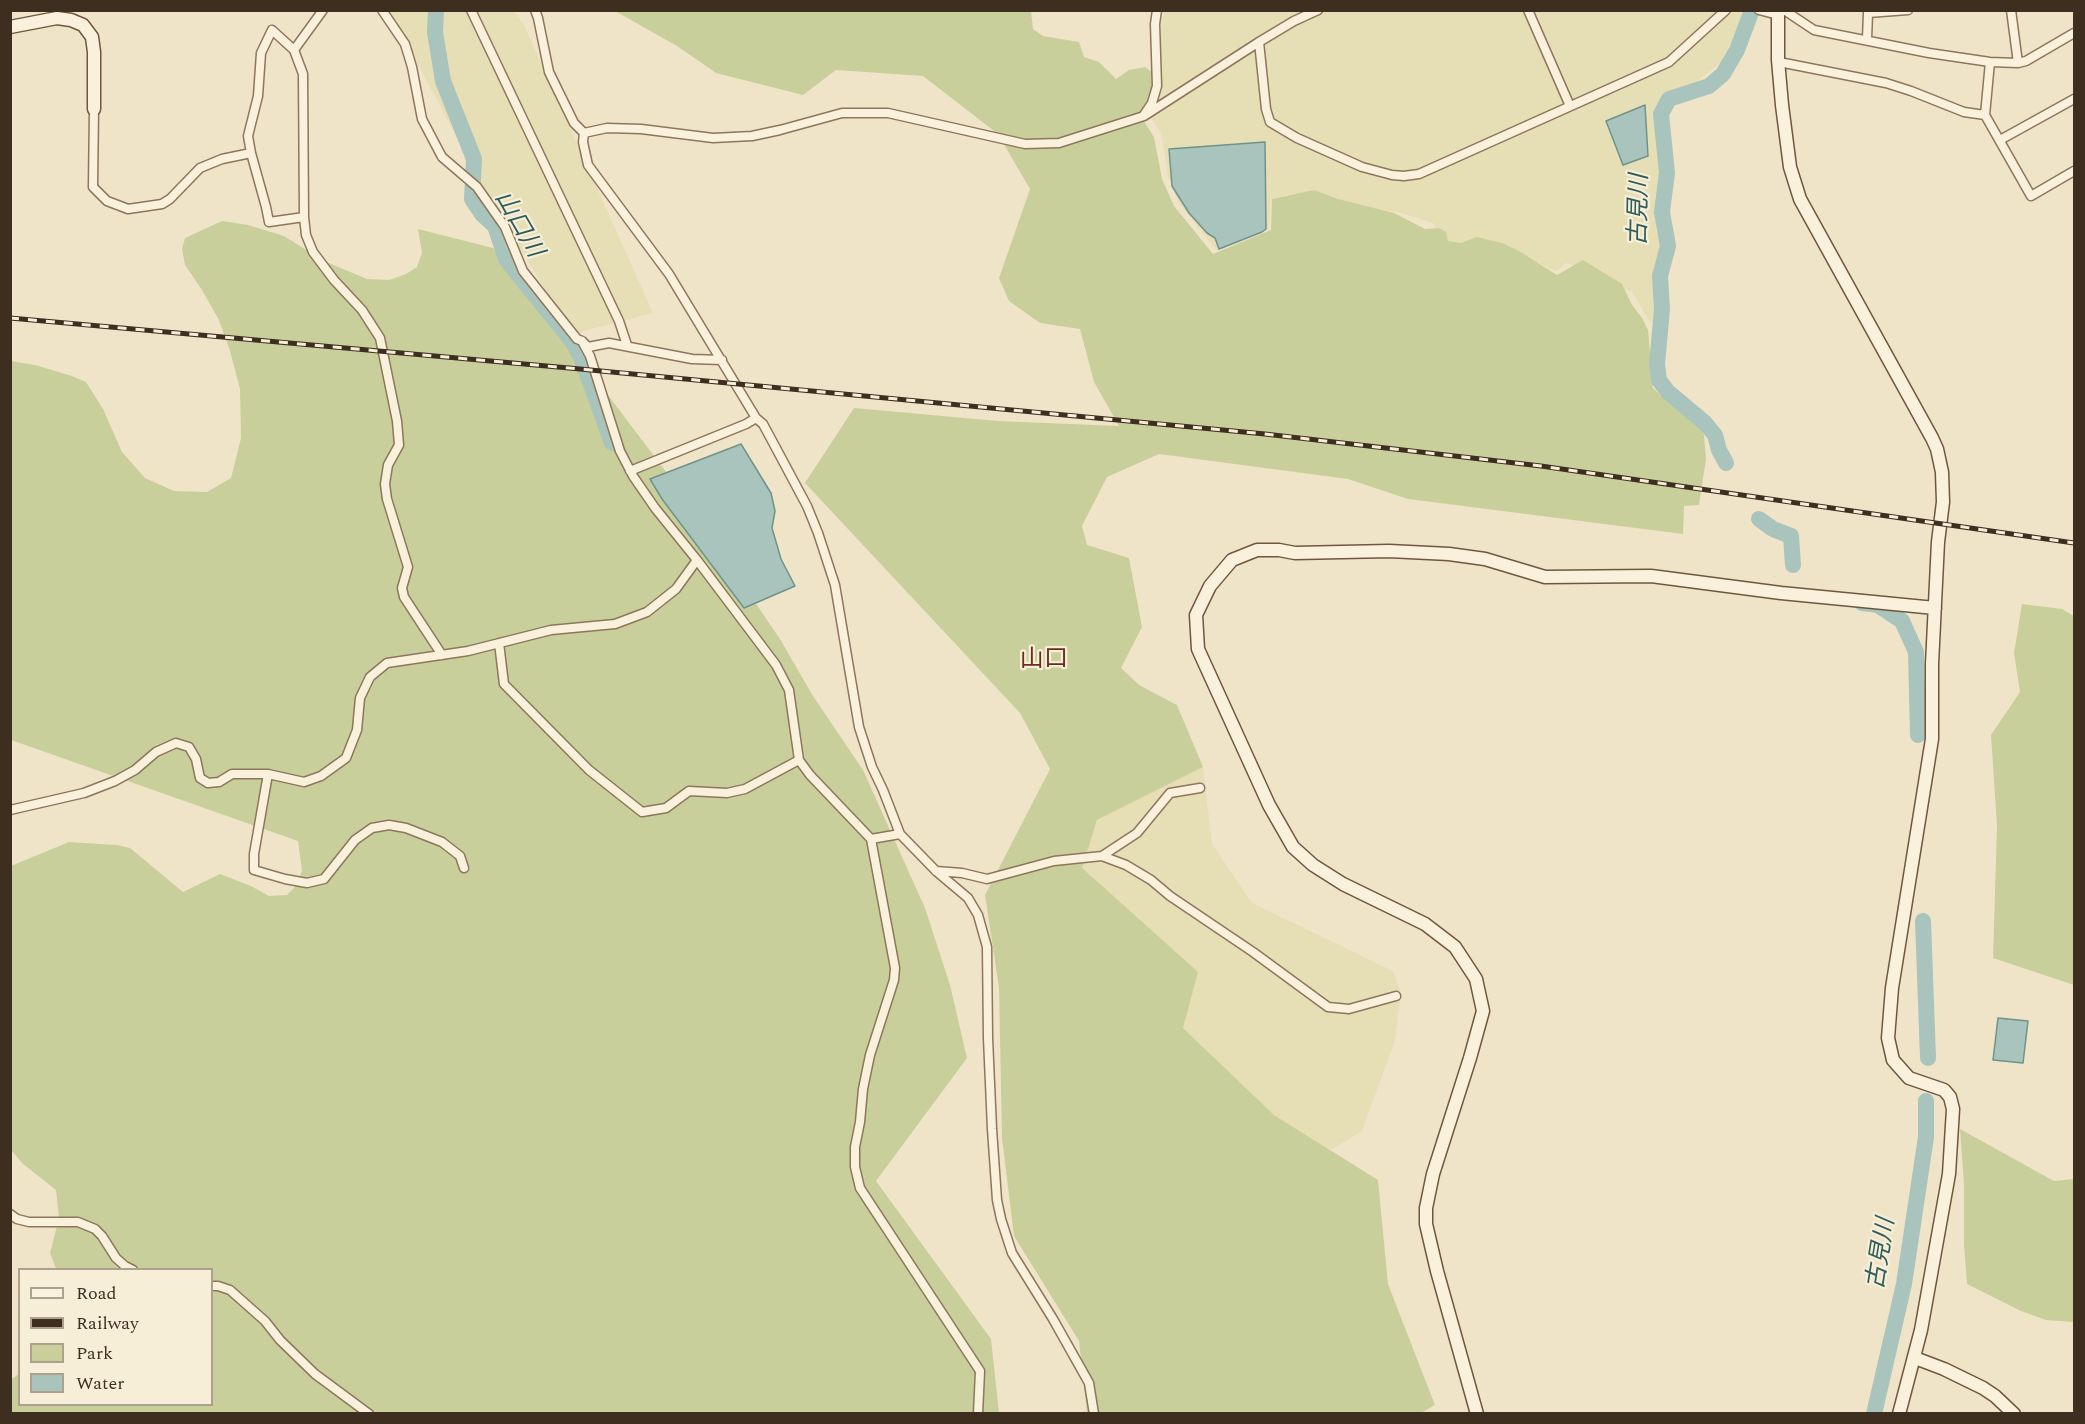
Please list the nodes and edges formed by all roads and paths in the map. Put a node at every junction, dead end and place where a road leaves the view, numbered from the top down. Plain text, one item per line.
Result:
1 (323, 10) edge
2 (382, 10) edge
3 (471, 10) edge
4 (535, 10) edge
5 (1157, 10) edge
6 (1318, 10) edge
7 (1528, 10) edge
8 (1726, 10) edge
9 (1759, 10) edge
10 (1908, 10) edge
11 (2011, 10) edge
12 (1780, 12) edge
13 (10, 27) edge
14 (2074, 33) edge
15 (1867, 39) junction
16 (1259, 42) junction
17 (294, 50) junction
18 (1779, 62) junction
19 (1990, 62) junction
20 (2018, 63) junction
21 (2074, 99) edge
22 (1570, 106) junction
23 (94, 109) joint
24 (1985, 115) junction
25 (1144, 116) junction
26 (585, 133) junction
27 (2000, 140) junction
28 (251, 153) junction
29 (2074, 171) edge
30 (304, 217) junction
31 (582, 341) junction
32 (627, 345) junction
33 (722, 360) junction
34 (756, 418) junction
35 (630, 471) junction
36 (698, 560) junction
37 (1935, 608) junction
38 (499, 643) junction
39 (442, 655) junction
40 (799, 760) junction
41 (268, 774) junction
42 (1200, 788) dead end
43 (10, 810) edge
44 (900, 834) junction
45 (871, 839) junction
46 (1102, 856) junction
47 (464, 868) dead end
48 (936, 871) junction
49 (1396, 996) dead end
50 (10, 1214) edge
51 (130, 1268) edge
52 (213, 1286) edge
53 (1915, 1358) junction
54 (369, 1413) edge
55 (978, 1413) edge
56 (1094, 1413) edge
57 (1477, 1413) edge
58 (1899, 1413) edge
59 (2014, 1413) edge

1 - 17 street
2 - 31 street
3 - 32 street
4 - 26 street
5 - 25 street
6 - 16 street
7 - 22 street
8 - 22 street
9 - 12 street
10 - 15 street
11 - 20 street
12 - 15 street
12 - 18 street
13 - 23 street
14 - 20 street
15 - 19 street
16 - 22 street
16 - 25 street
17 - 28 street
17 - 30 street
18 - 24 street
18 - 37 street
19 - 20 street
19 - 24 street
21 - 27 street
23 - 28 street
24 - 27 street
25 - 26 street
26 - 33 street
27 - 29 street
28 - 30 street
30 - 39 street
31 - 32 street
31 - 35 street
32 - 33 street
33 - 34 street
34 - 35 street
34 - 44 street
35 - 36 street
36 - 38 street
36 - 40 street
37 - 53 street
37 - 57 street
38 - 39 street
38 - 40 street
39 - 41 street
40 - 45 street
41 - 43 street
41 - 47 street
42 - 46 street
44 - 45 street
44 - 48 street
45 - 55 street
46 - 48 street
46 - 49 street
48 - 56 street
50 - 51 street
52 - 54 street
53 - 58 street
53 - 59 street

